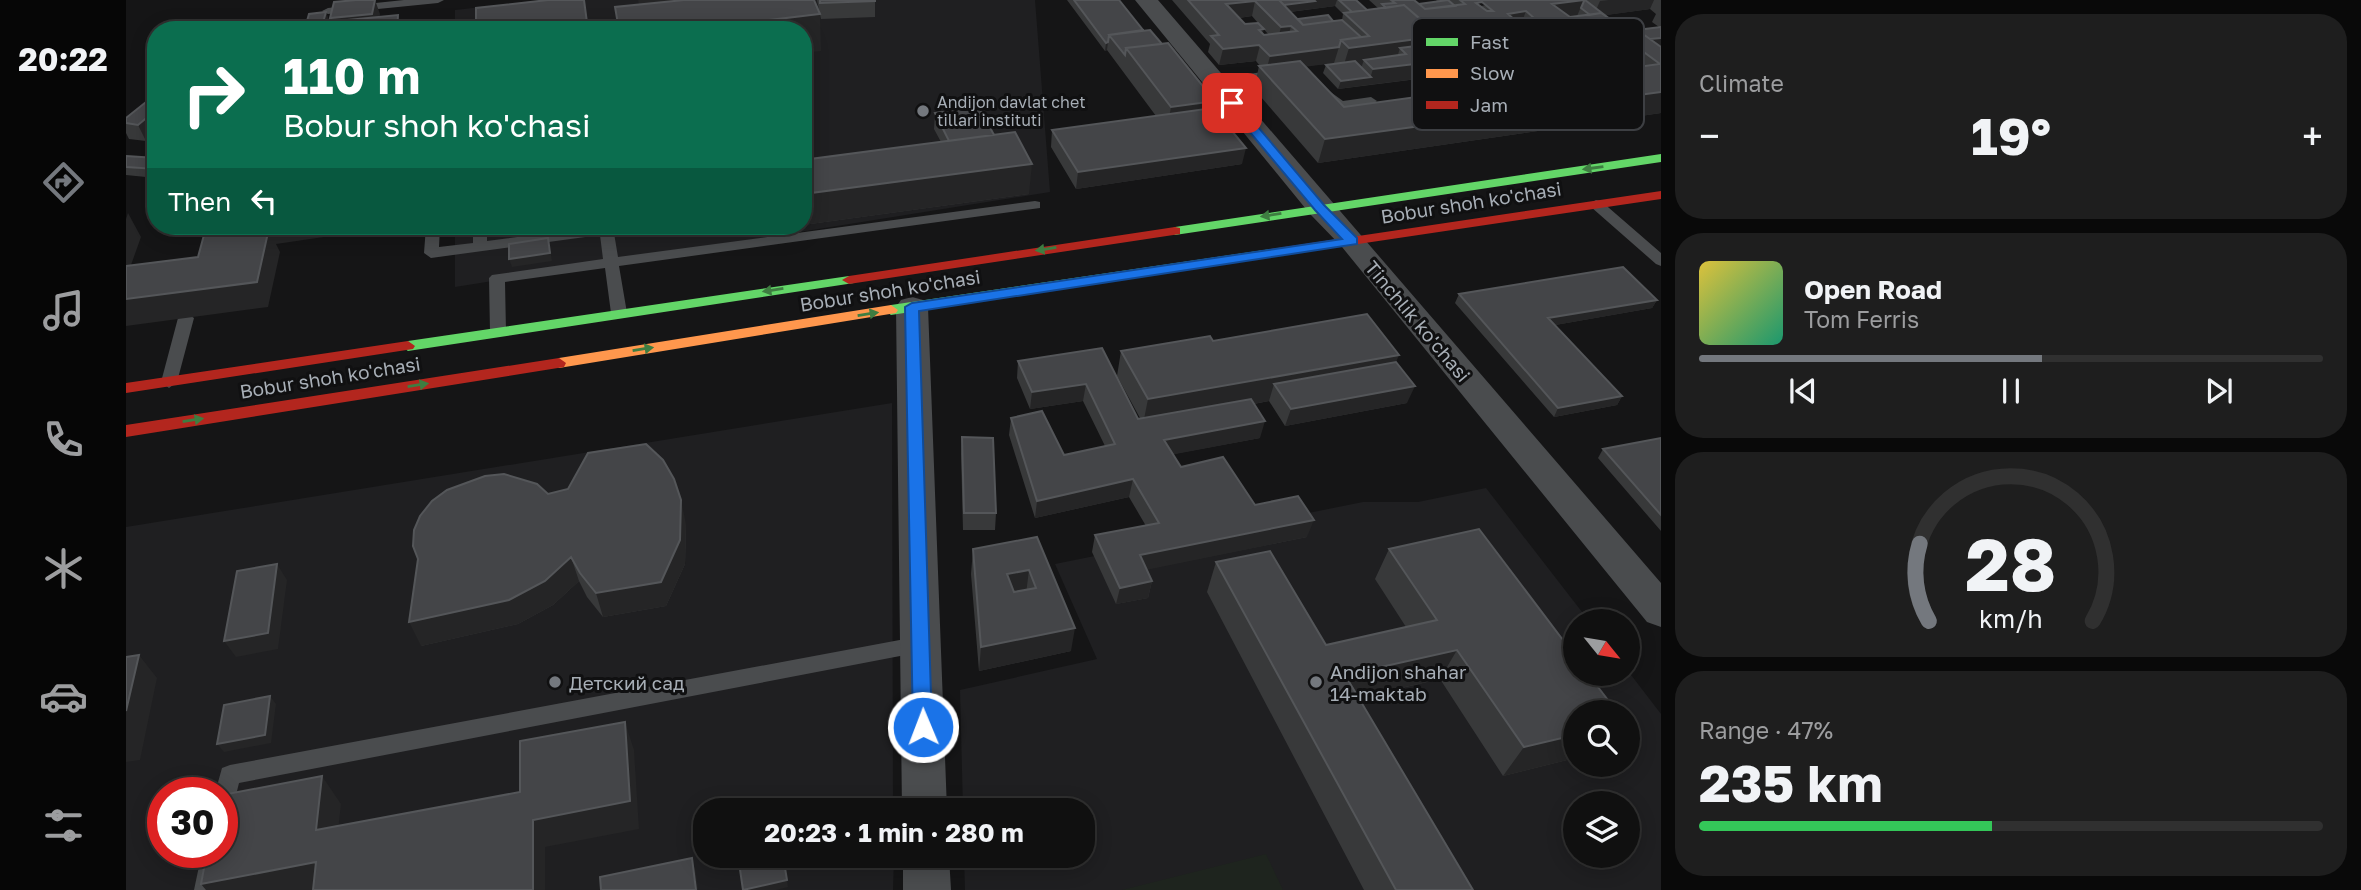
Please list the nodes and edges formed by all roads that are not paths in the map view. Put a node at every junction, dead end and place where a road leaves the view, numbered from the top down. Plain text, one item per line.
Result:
1 (438, 0) edge
2 (1146, 0) edge
3 (328, 11) edge
4 (1296, 72) edge
5 (1215, 82) junction
6 (1318, 85) edge
7 (1371, 101) edge
8 (1661, 158) edge
9 (1661, 195) edge
10 (1596, 204) junction
11 (1035, 205) dead end
12 (1320, 208) junction
13 (433, 235) edge
14 (480, 235) edge
15 (562, 235) edge
16 (607, 235) edge
17 (1352, 241) junction
18 (480, 246) junction
19 (1661, 261) edge
20 (610, 263) junction
21 (912, 307) junction
22 (619, 313) junction
23 (186, 318) dead end
24 (498, 332) junction
25 (169, 382) junction
26 (126, 388) edge
27 (126, 430) edge
28 (1657, 603) edge
29 (921, 644) junction
30 (230, 777) edge
31 (925, 798) edge
32 (211, 868) edge
33 (926, 868) edge
34 (206, 890) edge
35 (927, 890) edge

1 - 3 lane
2 - 5 street, Tinchlik ko'chasi
4 - 5 lane
5 - 12 street, Tinchlik ko'chasi
6 - 7 lane
8 -> 12 main road, Bobur shoh ko'chasi
9 - 10 main road, Bobur shoh ko'chasi
10 - 17 main road, Bobur shoh ko'chasi
10 - 19 lane
11 - 20 lane
12 - 17 street, Tinchlik ko'chasi
12 -> 22 main road, Bobur shoh ko'chasi
13 - 18 lane
14 - 18 lane
15 - 18 lane
16 - 20 lane
17 - 21 main road, Bobur shoh ko'chasi
17 - 28 street, Tinchlik ko'chasi
20 - 22 lane
20 - 24 lane
27 -> 21 main road, Bobur shoh ko'chasi
21 - 29 street
22 - 24 main road, Bobur shoh ko'chasi
23 - 25 lane
24 - 25 main road, Bobur shoh ko'chasi
25 - 26 main road, Bobur shoh ko'chasi
29 - 30 lane
29 - 31 street
32 - 34 lane
33 - 35 street

